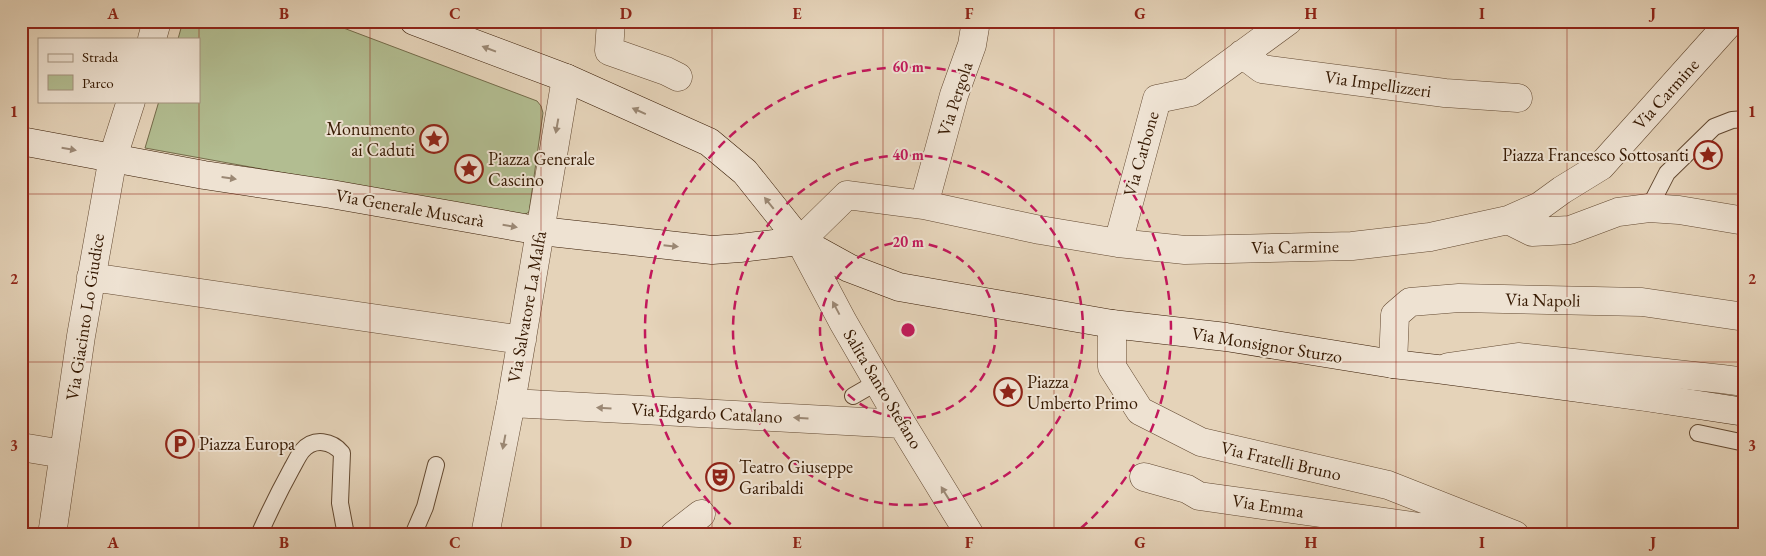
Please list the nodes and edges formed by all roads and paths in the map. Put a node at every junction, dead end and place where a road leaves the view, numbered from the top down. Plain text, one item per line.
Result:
1 (157, 21) edge
2 (414, 21) edge
3 (611, 21) edge
4 (976, 21) edge
5 (1288, 21) edge
6 (1731, 21) edge
7 (152, 38) edge
8 (1242, 54) junction
9 (678, 77) dead end
10 (566, 78) junction
11 (1518, 98) dead end
12 (131, 102) edge
13 (1745, 119) edge
14 (21, 142) edge
15 (113, 157) junction
16 (924, 204) junction
17 (1649, 208) junction
18 (1508, 220) junction
19 (1745, 222) edge
20 (541, 231) junction
21 (800, 241) junction
22 (1118, 242) junction
23 (91, 277) junction
24 (1745, 317) edge
25 (1112, 324) junction
26 (522, 340) junction
27 (1393, 364) junction
28 (1437, 368) junction
29 (879, 381) junction
30 (1745, 382) edge
31 (511, 403) junction
32 (844, 407) junction
33 (1745, 412) edge
34 (902, 424) junction
35 (1698, 433) dead end
36 (1745, 443) edge
37 (21, 447) edge
38 (63, 454) junction
39 (436, 465) dead end
40 (1144, 478) dead end
41 (701, 514) dead end
42 (52, 535) edge
43 (259, 535) edge
44 (346, 535) edge
45 (414, 535) edge
46 (485, 535) edge
47 (674, 535) edge
48 (970, 535) edge
49 (1453, 535) edge
50 (1515, 535) edge

1 - 7 street
10 -> 2 street
3 - 9 street
4 - 16 street, Via Pergola
5 - 8 street, Via Carbone
6 - 18 street, Via Carmine
8 - 11 street, Via Impellizzeri
8 - 22 street, Via Carbone
10 -> 20 street, Via Salvatore La Malfa
21 -> 10 street
12 - 15 street, Via Giacinto Lo Giudice
13 - 17 lane
14 -> 15 street, Via Generale Muscarà
15 -> 20 street, Via Generale Muscarà
15 - 23 street, Via Giacinto Lo Giudice
16 - 21 street, Via Carmine
16 - 22 street, Via Carmine
17 - 18 street
17 - 19 street
18 - 22 street, Via Carmine
20 -> 21 street, Via Generale Muscarà
20 - 26 street, Via Salvatore La Malfa
21 - 25 street, Via Monsignor Sturzo
29 -> 21 street, Salita Santo Stefano
23 - 26 street
23 - 38 street, Via Giacinto Lo Giudice
24 - 27 street, Via Napoli
25 - 27 street, Via Monsignor Sturzo
25 - 50 street, Via Fratelli Bruno
26 - 31 street, Via Salvatore La Malfa
27 - 28 street, Via Monsignor Sturzo
28 - 30 street
28 - 33 street, Via Monsignor Sturzo
29 - 32 lane
29 - 34 street, Salita Santo Stefano
32 -> 31 street, Via Edgardo Catalano
31 -> 46 street, Via Salvatore La Malfa
32 - 34 street, Via Edgardo Catalano
48 -> 34 street, Salita Santo Stefano
35 - 36 lane
37 - 38 street
38 - 42 street, Via Giacinto Lo Giudice
39 - 45 lane
40 - 49 street, Via Emma
41 - 47 street
43 - 44 lane

